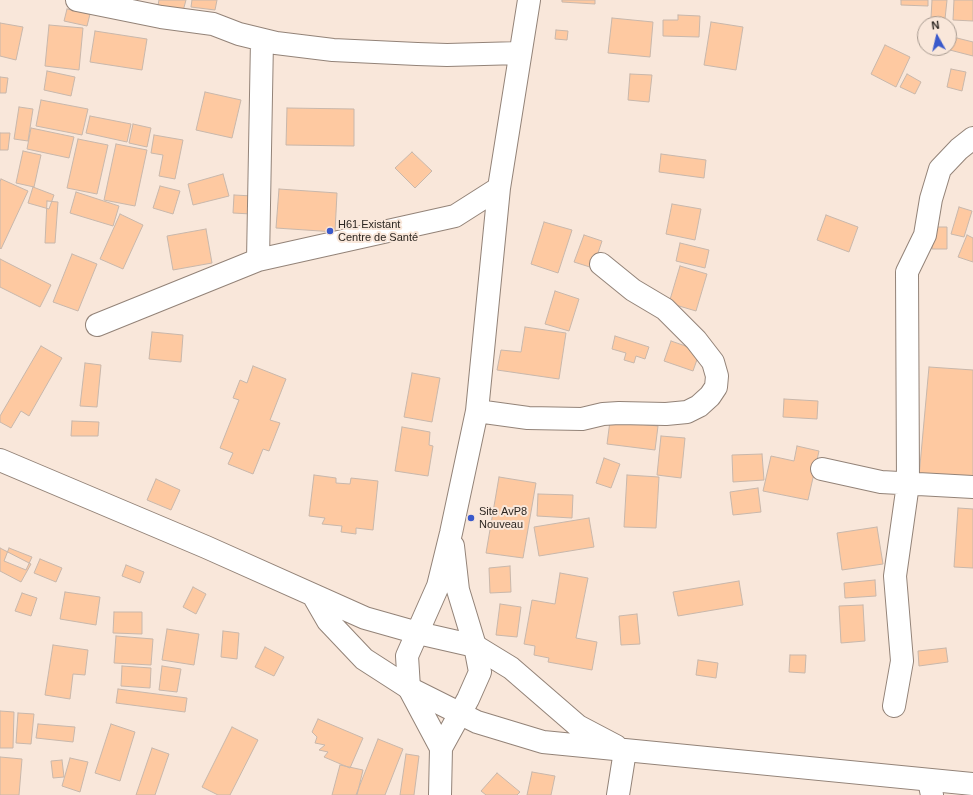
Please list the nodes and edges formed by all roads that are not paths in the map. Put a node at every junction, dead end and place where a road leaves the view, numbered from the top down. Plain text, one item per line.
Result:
1 (77, 0) edge
2 (529, 0) edge
3 (262, 40) junction
4 (520, 53) junction
5 (973, 138) edge
6 (499, 188) junction
7 (258, 260) junction
8 (601, 264) dead end
9 (97, 325) dead end
10 (477, 411) junction
11 (0, 460) edge
12 (822, 469) dead end
13 (908, 484) junction
14 (973, 487) edge
15 (452, 533) junction
16 (312, 595) junction
17 (418, 633) junction
18 (475, 646) junction
19 (409, 688) junction
20 (894, 706) dead end
21 (460, 714) junction
22 (441, 748) junction
23 (625, 751) junction
24 (973, 784) edge
25 (930, 788) edge
26 (440, 795) edge
27 (618, 795) edge

1 - 3 street
2 - 4 street
3 - 4 street
3 - 7 street
4 - 6 street
5 - 13 street
6 - 7 street
6 - 10 street
7 - 9 street
8 - 10 street
10 - 15 street
11 - 16 street
12 - 13 street
13 - 14 street
13 - 20 street
15 - 17 street
15 - 18 street
16 - 17 street
16 - 19 street
17 - 18 street
17 - 19 street
18 - 21 street
18 - 23 street
19 - 21 street
19 - 22 street
21 - 22 street
21 - 23 street
22 - 26 street
23 - 25 street
23 - 27 street
24 - 25 street

